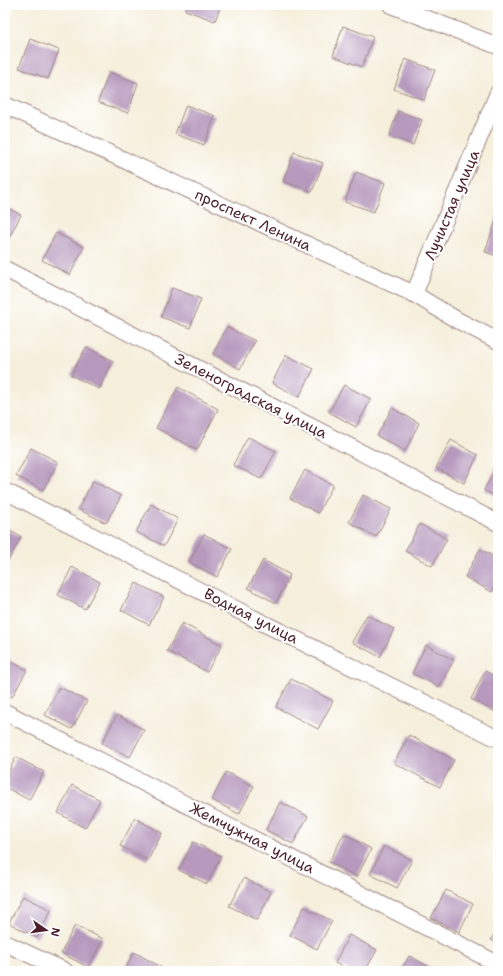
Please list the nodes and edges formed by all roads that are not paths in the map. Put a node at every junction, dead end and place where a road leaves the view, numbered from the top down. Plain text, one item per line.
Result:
1 (392, 5) edge
2 (498, 46) edge
3 (498, 93) edge
4 (5, 106) edge
5 (5, 269) edge
6 (414, 294) junction
7 (498, 341) edge
8 (5, 491) edge
9 (498, 523) edge
10 (5, 712) edge
11 (498, 739) edge
12 (5, 943) edge
13 (498, 964) edge
14 (65, 971) edge

1 - 2 street
3 - 6 street, Лучистая улица
4 - 6 street, проспект Ленина
5 - 9 street, Зеленоградская улица
6 - 7 street, проспект Ленина
8 - 11 street, Водная улица
10 - 13 street, Жемчужная улица
12 - 14 street

